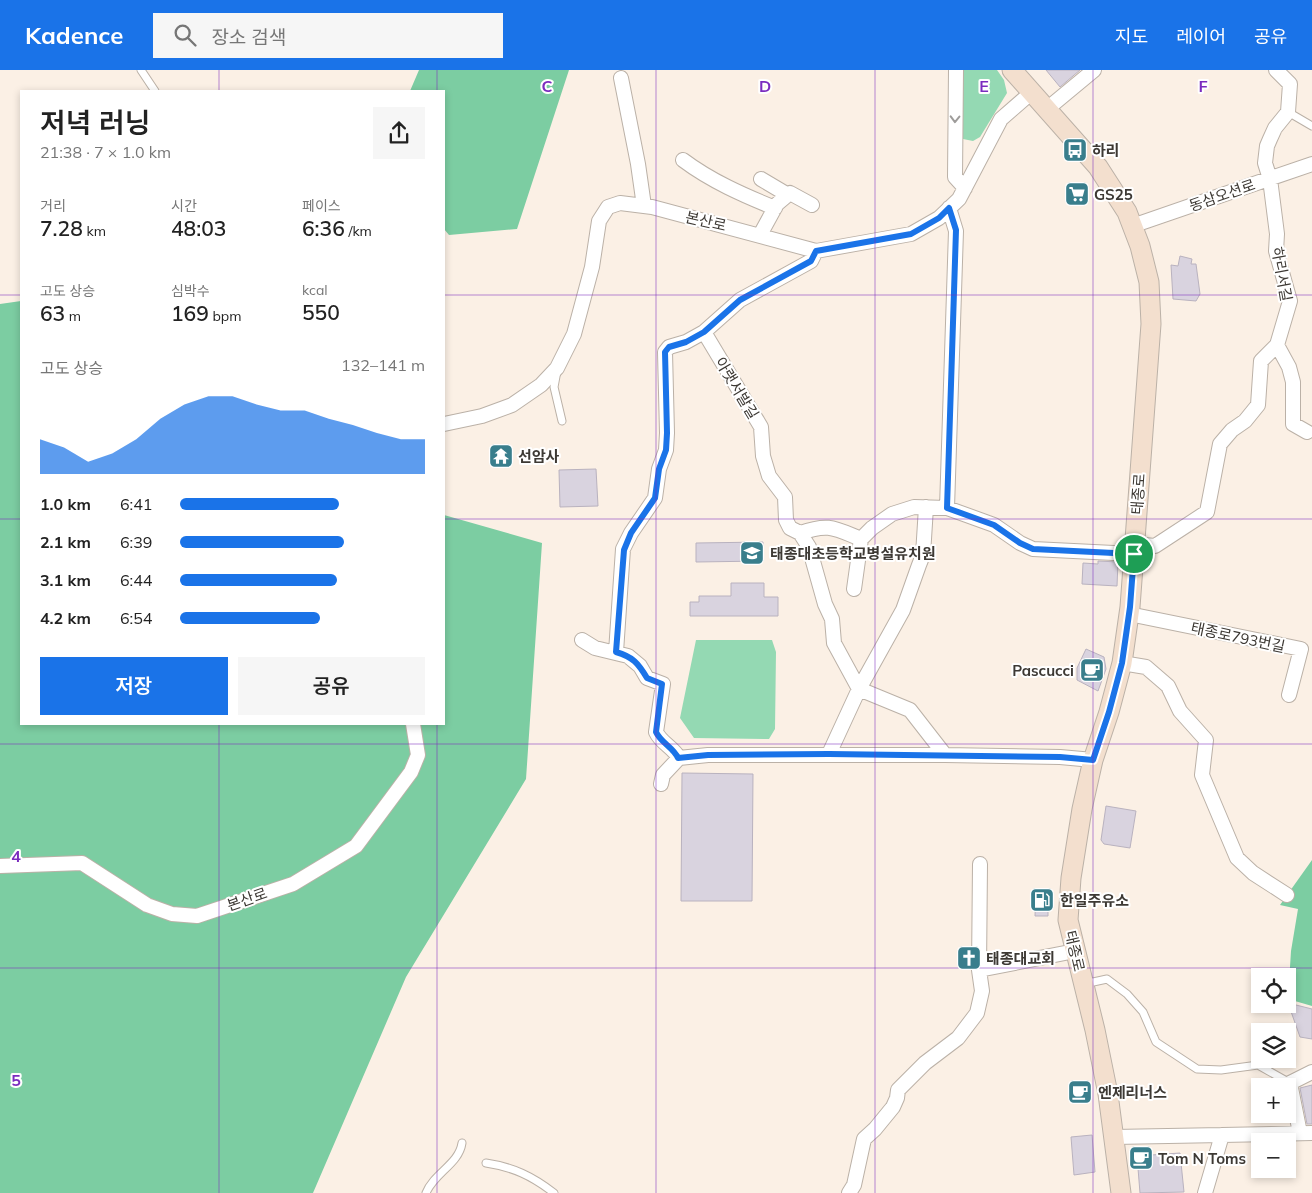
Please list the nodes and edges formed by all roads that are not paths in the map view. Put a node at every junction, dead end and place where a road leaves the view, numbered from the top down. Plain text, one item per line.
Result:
1 (142, 70) edge
2 (956, 70) edge
3 (1012, 70) edge
4 (1094, 70) edge
5 (1276, 70) edge
6 (621, 78) dead end
7 (154, 90) edge
8 (1032, 92) junction
9 (1047, 109) junction
10 (1288, 112) junction
11 (1312, 126) edge
12 (683, 160) dead end
13 (1312, 164) edge
14 (761, 179) dead end
15 (1270, 179) junction
16 (965, 188) junction
17 (788, 195) junction
18 (812, 205) dead end
19 (644, 206) junction
20 (775, 208) junction
21 (949, 208) junction
22 (1132, 226) junction
23 (760, 235) junction
24 (816, 251) junction
25 (704, 332) junction
26 (1277, 345) junction
27 (557, 368) junction
28 (562, 421) dead end
29 (445, 424) edge
30 (1307, 432) dead end
31 (926, 507) junction
32 (947, 508) junction
33 (795, 531) junction
34 (861, 538) junction
35 (1134, 549) junction
36 (854, 589) dead end
37 (1129, 614) junction
38 (582, 640) dead end
39 (616, 652) junction
40 (1122, 663) junction
41 (859, 689) junction
42 (1288, 695) dead end
43 (413, 725) edge
44 (829, 754) junction
45 (945, 755) junction
46 (678, 758) junction
47 (1093, 760) junction
48 (661, 784) dead end
49 (980, 864) dead end
50 (0, 866) edge
51 (1286, 895) dead end
52 (1075, 951) junction
53 (979, 970) junction
54 (1083, 984) junction
55 (1312, 1072) edge
56 (1281, 1078) edge
57 (1296, 1080) edge
58 (1296, 1102) edge
59 (1306, 1133) edge
60 (1222, 1135) junction
61 (1114, 1137) junction
62 (462, 1143) dead end
63 (486, 1163) dead end
64 (426, 1193) edge
65 (554, 1193) edge
66 (849, 1193) edge
67 (1121, 1193) edge
68 (1205, 1193) edge

1 - 7 lane
2 -> 16 street
3 - 8 main road, 태종로
4 - 9 street
5 - 10 street
6 - 19 street
8 - 9 main road, 태종로
8 - 16 street, 본산로
9 - 22 main road, 태종로
10 - 11 lane
10 - 15 street, 하리서길
12 - 20 street
13 - 15 street, 동삼오션로
14 - 17 street
15 - 22 street, 동삼오션로
15 - 26 street, 하리서길
16 - 21 street, 본산로
17 - 18 street
17 - 20 street
19 - 23 street, 본산로
19 - 27 street, 본산로
20 - 23 street
21 - 24 street, 본산로
21 - 32 street
22 - 35 main road, 태종로
23 - 24 street, 본산로
24 - 25 street
25 - 33 street, 아랫서발길
25 - 39 street
26 - 30 street
26 - 35 street, 하리서길
27 - 28 lane
27 - 29 street, 본산로
31 - 32 street, 하리서길
31 - 34 street, 하리서길
31 - 41 street
32 - 35 street, 하리서길
33 - 34 street
33 - 41 street, 아랫서발길
34 - 36 street
35 - 37 main road, 태종로
37 - 40 main road, 태종로
37 - 42 street, 태종로793번길
38 - 39 street
39 - 46 street
40 - 47 main road, 태종로
40 - 51 street
41 - 44 street
41 - 45 street
43 - 50 street, 본산로
44 - 45 street
44 - 46 street
45 - 47 street
46 - 48 street
47 - 52 main road, 태종로
49 - 53 street
52 - 53 street
52 - 54 main road, 태종로
53 - 66 street
54 - 56 lane, 태종로
54 - 61 main road, 태종로
55 - 57 street
58 - 59 street
59 - 60 street
60 - 61 street
60 - 68 street
61 - 67 main road, 태종로
62 - 64 lane
63 - 65 lane

